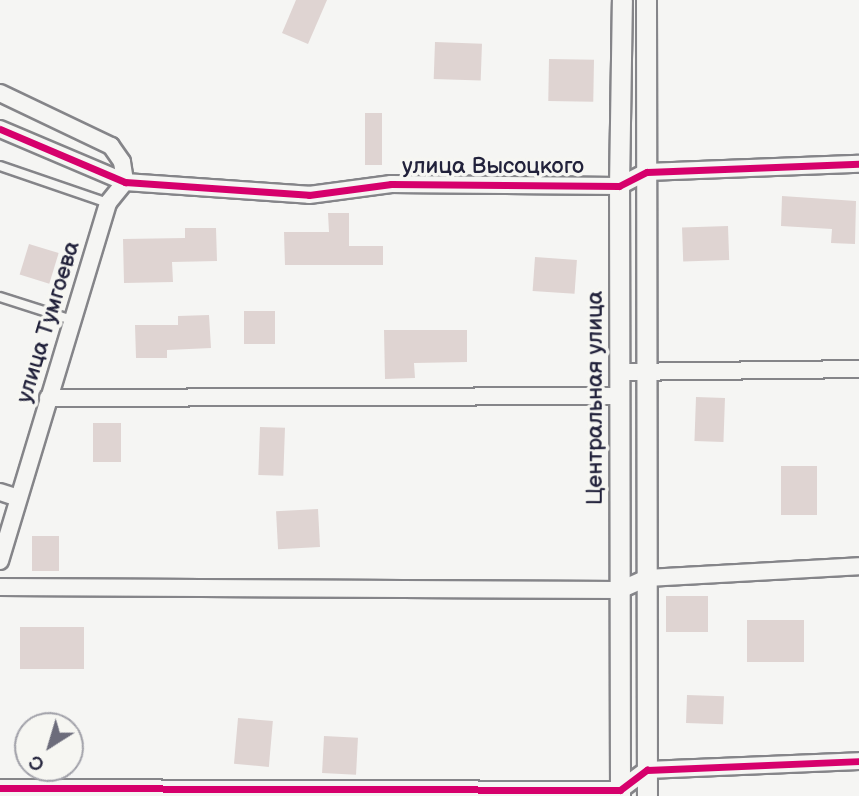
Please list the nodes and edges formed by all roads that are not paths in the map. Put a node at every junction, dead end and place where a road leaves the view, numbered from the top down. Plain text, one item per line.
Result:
1 (622, 0) edge
2 (646, 0) edge
3 (0, 93) edge
4 (0, 129) edge
5 (859, 164) edge
6 (0, 166) edge
7 (647, 172) junction
8 (125, 182) junction
9 (619, 186) junction
10 (108, 203) junction
11 (0, 298) edge
12 (72, 320) junction
13 (859, 369) edge
14 (647, 372) junction
15 (619, 373) junction
16 (620, 396) junction
17 (48, 398) junction
18 (0, 492) edge
19 (18, 498) junction
20 (0, 561) edge
21 (859, 566) edge
22 (647, 579) junction
23 (0, 587) edge
24 (620, 590) junction
25 (859, 761) edge
26 (647, 770) junction
27 (0, 788) edge
28 (620, 793) edge
29 (647, 796) edge

1 - 9 street, Центральная улица
2 - 7 street
3 - 8 street
4 - 8 street, улица Высоцкого
5 - 7 street, улица Высоцкого
6 - 10 lane
7 - 9 street, улица Высоцкого
7 - 14 street
8 - 9 street, улица Высоцкого
8 - 10 street, улица Тумгоева
9 - 15 street, Центральная улица
10 - 12 street, улица Тумгоева
11 - 12 lane
12 - 17 street, улица Тумгоева
13 - 14 street
14 - 15 street
14 - 22 street
15 - 16 street, Центральная улица
16 - 17 street
16 - 24 street, Центральная улица
17 - 19 street, улица Тумгоева
18 - 19 street
19 - 20 street, улица Тумгоева
21 - 22 street
22 - 24 street
22 - 26 street
23 - 24 street
24 - 28 street, Центральная улица
25 - 26 street
26 - 28 street
26 - 29 street
27 - 28 street

